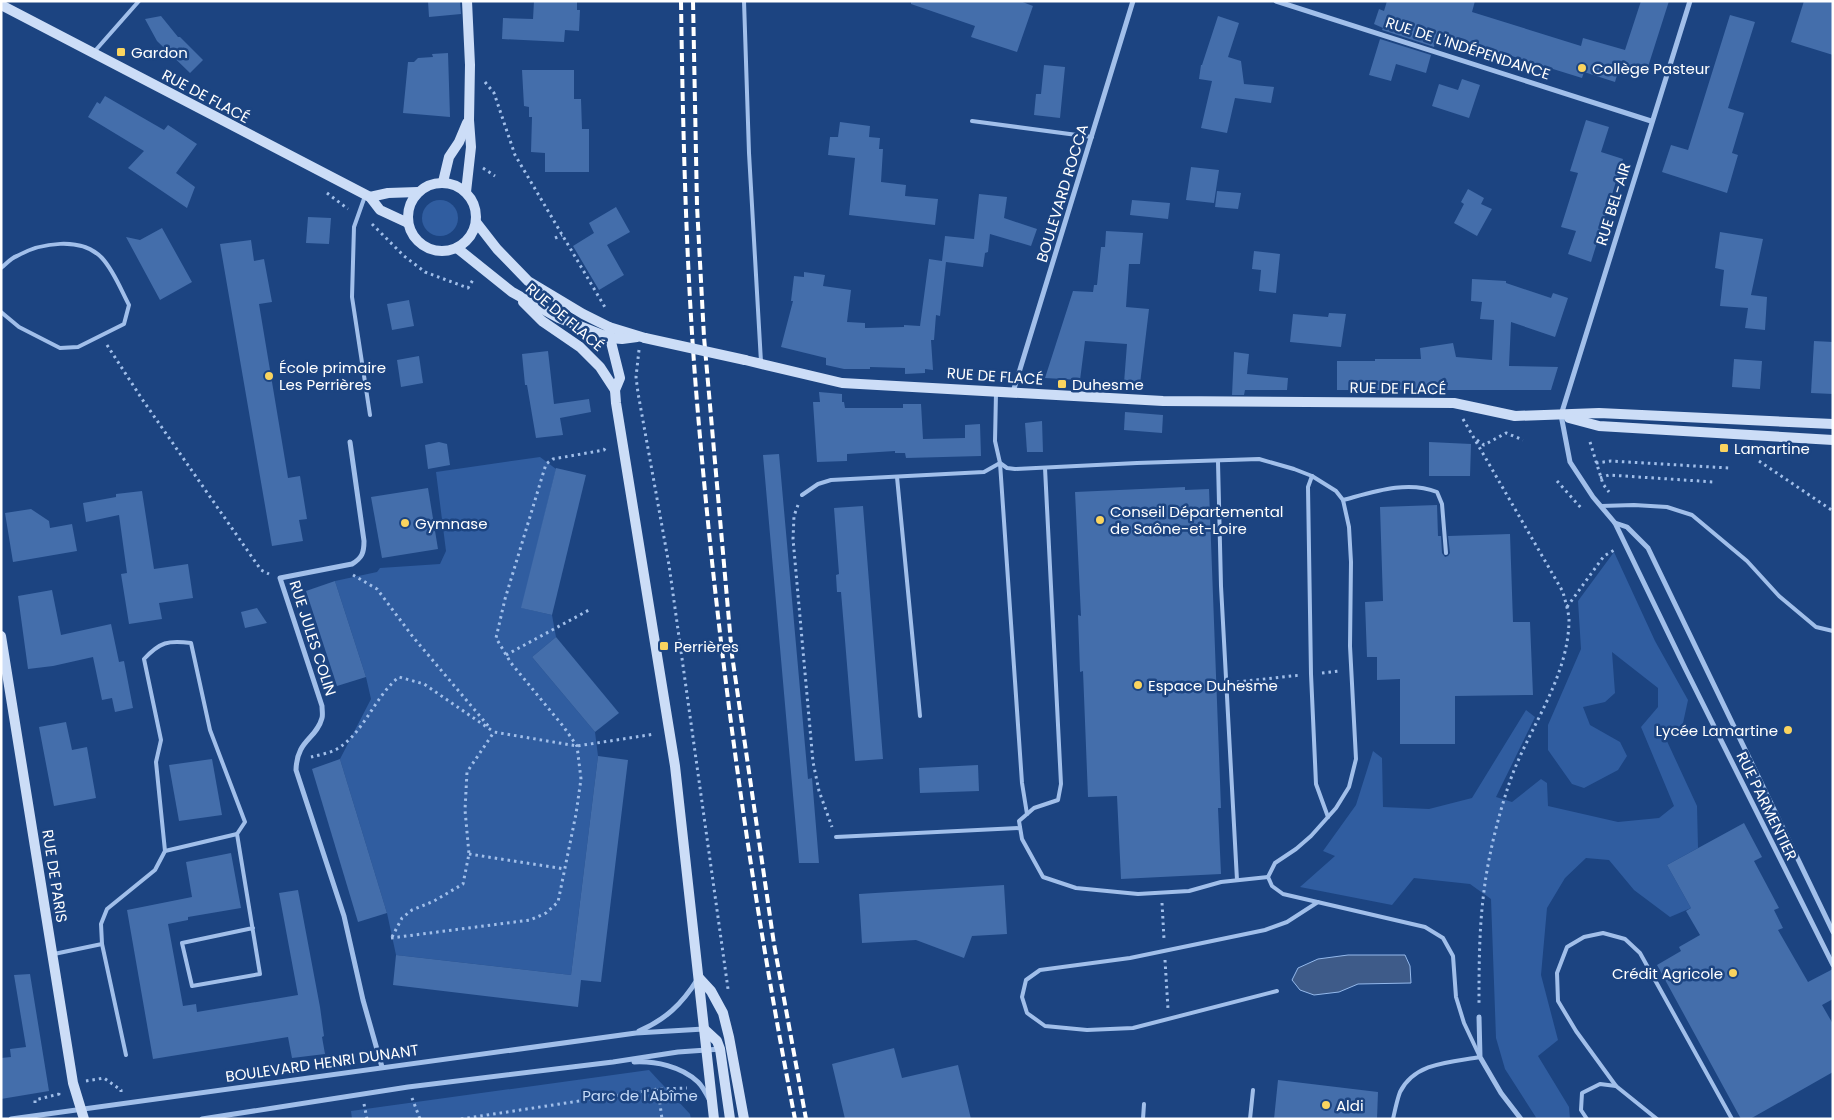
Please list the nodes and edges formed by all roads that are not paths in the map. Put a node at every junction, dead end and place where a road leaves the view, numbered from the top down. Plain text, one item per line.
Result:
1 (139, 1) edge
2 (467, 1) edge
3 (744, 1) edge
4 (1134, 1) edge
5 (1276, 1) edge
6 (1690, 1) edge
7 (1, 6) edge
8 (93, 53) junction
9 (469, 120) junction
10 (972, 121) dead end
11 (1651, 121) junction
12 (1092, 137) junction
13 (443, 182) junction
14 (418, 192) junction
15 (466, 192) junction
16 (367, 196) junction
17 (476, 222) junction
18 (408, 223) junction
19 (457, 248) junction
20 (1, 268) edge
21 (512, 292) junction
22 (1, 312) edge
23 (609, 327) junction
24 (643, 337) junction
25 (610, 338) junction
26 (761, 365) junction
27 (615, 390) junction
28 (996, 391) junction
29 (1013, 392) junction
30 (1561, 415) junction
31 (370, 416) dead end
32 (1833, 424) edge
33 (1833, 440) edge
34 (350, 442) dead end
35 (1218, 462) junction
36 (1000, 463) junction
37 (1044, 468) junction
38 (1312, 476) junction
39 (897, 477) junction
40 (802, 495) road end
41 (1343, 500) junction
42 (1600, 506) junction
43 (1615, 523) junction
44 (1446, 553) dead end
45 (1833, 631) edge
46 (1, 636) edge
47 (920, 716) dead end
48 (1027, 814) junction
49 (1328, 817) junction
50 (1020, 828) junction
51 (237, 834) junction
52 (836, 837) road end
53 (165, 851) junction
54 (1268, 877) junction
55 (1237, 880) junction
56 (1318, 902) junction
57 (253, 928) junction
58 (1833, 932) edge
59 (102, 944) junction
60 (52, 954) junction
61 (1833, 964) edge
62 (699, 978) junction
63 (1277, 991) dead end
64 (1479, 1017) road end
65 (636, 1033) junction
66 (704, 1033) junction
67 (726, 1048) junction
68 (706, 1051) junction
69 (126, 1055) dead end
70 (1480, 1057) junction
71 (613, 1062) junction
72 (382, 1067) junction
73 (1616, 1086) junction
74 (1253, 1090) dead end
75 (712, 1103) junction
76 (1144, 1104) dead end
77 (83, 1114) edge
78 (11, 1119) edge
79 (202, 1119) edge
80 (714, 1119) edge
81 (730, 1119) edge
82 (744, 1119) edge
83 (1143, 1119) edge
84 (1250, 1119) edge
85 (1393, 1119) edge
86 (1521, 1119) edge
87 (1587, 1119) edge
88 (1658, 1119) edge
89 (1732, 1119) edge

1 - 8 lane
2 - 9 main road
3 - 26 lane
4 - 12 street, BOULEVARD ROCCA
5 - 11 street, RUE DE L'INDÉPENDANCE
6 - 11 street, RUE BEL-AIR
7 - 8 main road, RUE DE FLACÉ
8 - 16 main road, RUE DE FLACÉ
9 - 13 main road
9 - 15 main road
10 - 12 lane
11 - 30 street, RUE BEL-AIR
12 - 29 street, BOULEVARD ROCCA
13 - 14 main road
13 - 15 main road
14 - 16 main road
14 - 18 main road
15 - 17 main road, RUE DE FLACÉ
16 - 18 main road, RUE DE FLACÉ
16 - 31 lane
17 - 19 main road
17 - 23 main road, RUE DE FLACÉ
18 - 19 main road
19 - 21 main road, RUE DE FLACÉ
20 - 22 lane
21 - 25 main road, RUE DE FLACÉ
21 - 27 main road, RUE DE FLACÉ
23 - 24 main road, RUE DE FLACÉ
23 - 25 main road
24 - 25 main road, RUE DE FLACÉ
24 - 26 main road, RUE DE FLACÉ, bridge
25 - 27 main road
26 - 28 main road, RUE DE FLACÉ
27 - 62 main road
28 - 29 main road, RUE DE FLACÉ
28 - 36 lane
29 - 30 main road, RUE DE FLACÉ
30 - 32 main road, RUE DE FLACÉ
30 - 33 main road, RUE DE FLACÉ
30 - 42 street, RUE PARMENTIER
34 - 72 street, RUE JULES COLIN
35 - 37 lane
35 - 38 lane
35 - 55 lane
36 - 37 lane
36 - 39 lane
36 - 48 lane
37 - 48 lane
38 - 41 lane
38 - 49 lane
39 - 40 lane
39 - 47 lane
41 - 44 lane
41 - 49 lane
42 - 43 street, RUE PARMENTIER
42 - 45 lane
43 - 58 street, RUE PARMENTIER
43 - 61 street, RUE PARMENTIER
46 - 60 main road, RUE DE PARIS
48 - 50 lane
49 - 54 lane
50 - 52 lane
50 - 55 lane
51 - 53 lane
51 - 53 lane
51 - 57 lane
53 - 59 lane
54 - 55 lane
54 - 56 lane
56 - 63 lane
56 - 70 lane
57 - 57 lane
59 - 60 lane
59 - 69 lane
60 - 77 main road, RUE DE PARIS
62 - 65 street, BOULEVARD HENRI DUNANT
62 - 66 main road
62 - 67 main road
64 - 70 street
65 - 66 street, BOULEVARD HENRI DUNANT
65 - 72 street, BOULEVARD HENRI DUNANT
66 - 67 main road
66 - 68 main road
67 - 68 street
67 - 81 main road
67 - 82 main road
68 - 71 street
68 - 75 main road
70 - 85 lane
70 - 86 street
71 - 75 street
71 - 79 street
72 - 77 street, BOULEVARD HENRI DUNANT
73 - 87 lane
73 - 88 lane
73 - 89 lane
74 - 84 lane
75 - 80 main road
76 - 83 lane
77 - 78 street, BOULEVARD HENRI DUNANT

